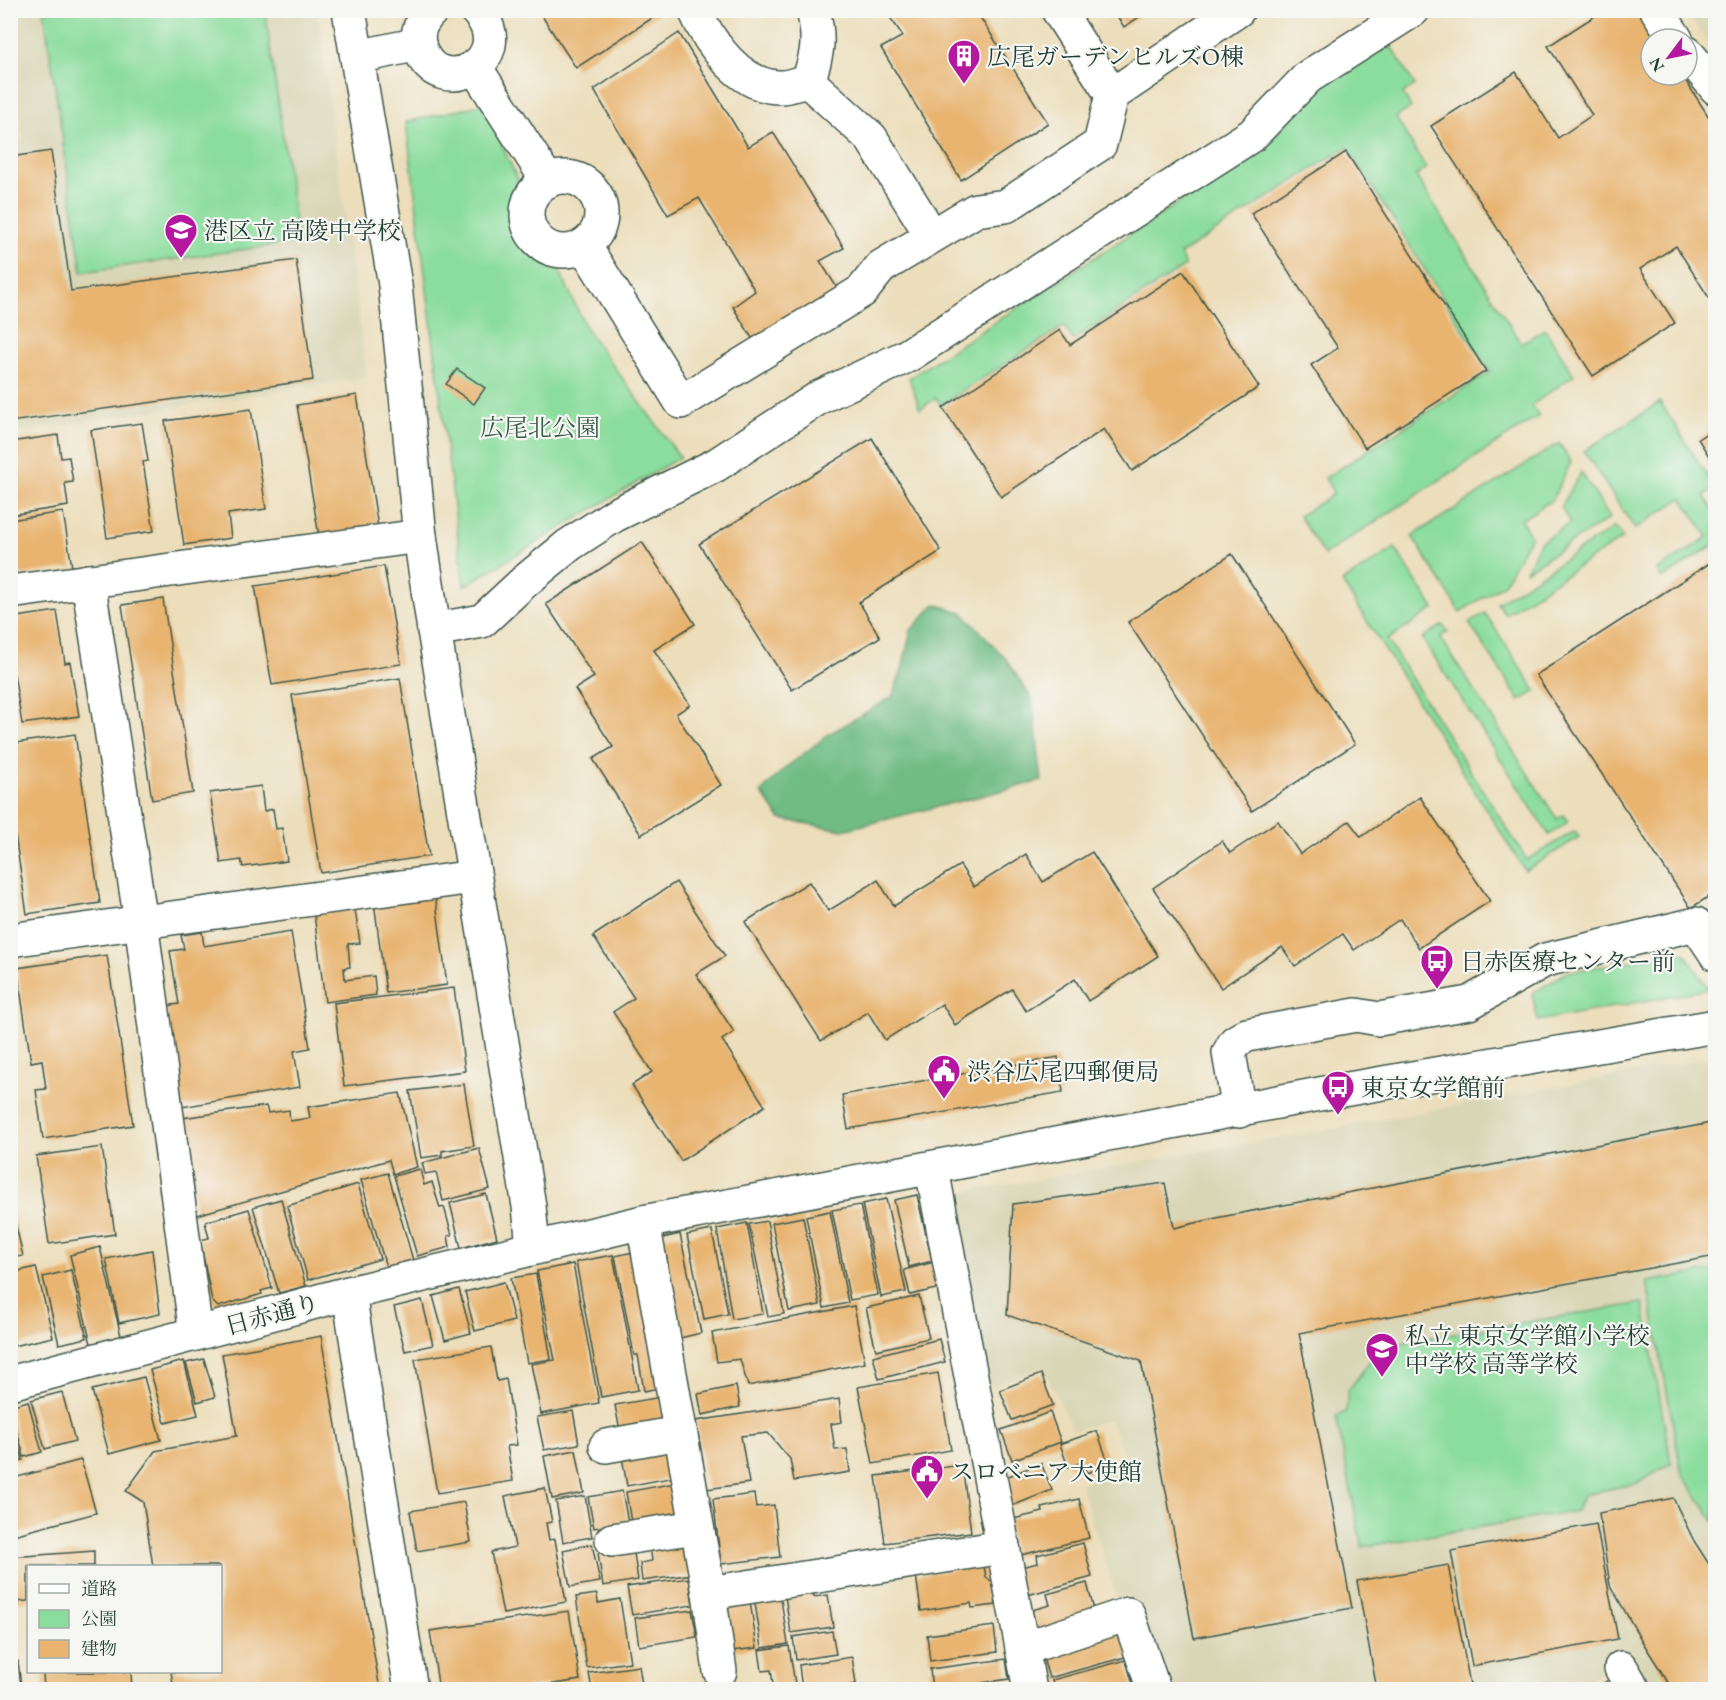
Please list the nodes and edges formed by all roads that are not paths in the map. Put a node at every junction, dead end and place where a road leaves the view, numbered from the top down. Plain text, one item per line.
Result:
1 (349, 10) edge
2 (432, 10) edge
3 (695, 10) edge
4 (813, 10) edge
5 (1058, 10) edge
6 (1238, 10) edge
7 (1413, 10) edge
8 (1657, 10) edge
9 (490, 18) edge
10 (1668, 27) edge
11 (419, 44) junction
12 (357, 57) junction
13 (475, 67) junction
14 (1699, 68) edge
15 (808, 81) junction
16 (1716, 88) edge
17 (1112, 95) junction
18 (548, 181) junction
19 (932, 236) junction
20 (584, 245) junction
21 (420, 536) junction
22 (88, 581) junction
23 (10, 592) edge
24 (434, 630) junction
25 (474, 877) junction
26 (141, 922) junction
27 (1707, 934) edge
28 (10, 940) edge
29 (1716, 1026) edge
30 (1239, 1111) junction
31 (932, 1169) junction
32 (643, 1222) junction
33 (533, 1247) junction
34 (349, 1293) junction
35 (196, 1334) junction
36 (10, 1383) edge
37 (679, 1433) junction
38 (606, 1446) dead end
39 (696, 1527) junction
40 (612, 1540) dead end
41 (1003, 1547) junction
42 (709, 1593) junction
43 (1022, 1648) junction
44 (720, 1671) dead end
45 (411, 1689) edge
46 (1030, 1689) edge
47 (1154, 1689) edge

1 - 12 street
2 - 11 street
3 - 15 street
4 - 15 street
5 - 17 street
6 - 17 street
7 - 24 street
8 - 10 street
9 - 13 street
11 - 12 street
11 - 13 street
12 - 21 street
13 - 18 street
14 - 16 street
15 - 19 street
17 - 19 street
18 - 20 street
18 - 20 street
19 - 20 street
21 - 22 street
21 - 24 street
22 - 23 street
22 - 26 street
24 - 25 street
25 - 26 street
25 - 33 street
26 - 28 street
26 - 35 street
27 - 30 street
29 - 30 street, 日赤通り
30 - 31 street, 日赤通り
31 - 32 street, 日赤通り
31 - 41 street
32 - 33 street, 日赤通り
32 - 37 street
33 - 34 street, 日赤通り
34 - 35 street, 日赤通り
34 - 45 street
35 - 36 street, 日赤通り
37 - 38 street
37 - 39 street
39 - 40 street
39 - 42 street
41 - 42 street
41 - 43 street
42 - 44 street
43 - 46 street
43 - 47 street

